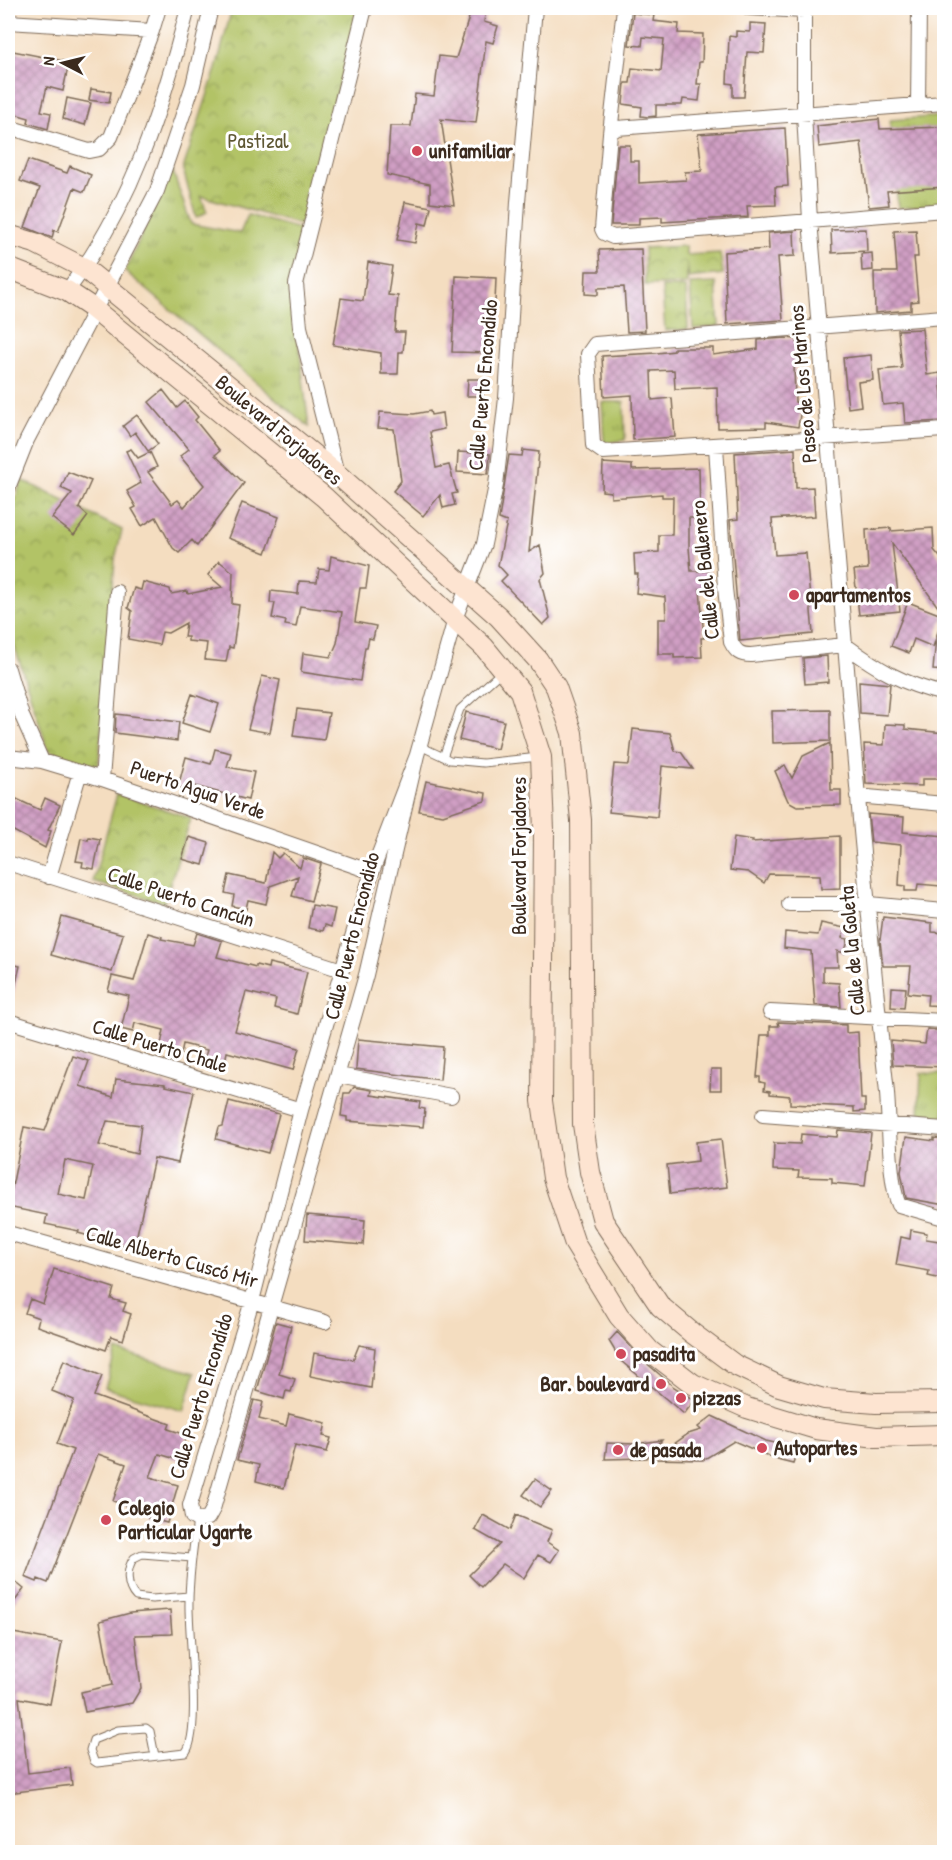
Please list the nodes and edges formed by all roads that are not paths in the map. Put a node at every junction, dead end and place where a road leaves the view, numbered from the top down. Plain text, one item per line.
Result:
1 (159, 8) edge
2 (188, 8) edge
3 (211, 8) edge
4 (365, 8) edge
5 (536, 8) edge
6 (624, 8) edge
7 (748, 8) edge
8 (919, 8) edge
9 (804, 9) edge
10 (8, 22) edge
11 (152, 32) junction
12 (945, 103) edge
13 (918, 105) junction
14 (804, 114) junction
15 (8, 127) edge
16 (610, 134) junction
17 (945, 210) edge
18 (810, 220) junction
19 (8, 235) edge
20 (8, 268) edge
21 (84, 268) junction
22 (107, 287) junction
23 (67, 291) junction
24 (96, 310) junction
25 (945, 318) edge
26 (819, 328) junction
27 (945, 430) edge
28 (829, 438) junction
29 (716, 446) junction
30 (337, 474) junction
31 (8, 488) edge
32 (466, 589) junction
33 (117, 592) dead end
34 (455, 619) junction
35 (846, 645) junction
36 (8, 669) edge
37 (503, 670) junction
38 (945, 694) edge
39 (419, 750) junction
40 (8, 757) edge
41 (443, 757) junction
42 (542, 757) junction
43 (42, 761) junction
44 (80, 772) junction
45 (102, 779) junction
46 (857, 796) junction
47 (945, 804) edge
48 (8, 863) edge
49 (372, 872) junction
50 (49, 877) junction
51 (789, 904) dead end
52 (869, 904) junction
53 (945, 911) edge
54 (344, 964) junction
55 (369, 964) junction
56 (770, 1012) dead end
57 (879, 1016) junction
58 (8, 1021) edge
59 (945, 1021) edge
60 (338, 1075) junction
61 (451, 1096) dead end
62 (301, 1110) junction
63 (763, 1115) dead end
64 (891, 1124) junction
65 (945, 1129) edge
66 (945, 1218) edge
67 (8, 1233) edge
68 (252, 1301) junction
69 (270, 1306) junction
70 (325, 1322) dead end
71 (945, 1402) edge
72 (945, 1435) edge
73 (210, 1437) junction
74 (231, 1443) junction
75 (197, 1520) junction
76 (192, 1558) junction
77 (189, 1596) junction
78 (155, 1756) junction

1 - 11 street
2 - 21 street
3 - 22 street
4 - 30 street
5 - 32 street, Calle Puerto Encondido
6 - 16 street
7 - 9 street
8 - 13 street
9 - 14 street, Paseo de Los Marinos
10 - 11 street
11 - 15 street
12 - 13 street
13 - 14 street
14 - 16 street
14 - 18 street, Paseo de Los Marinos
16 - 18 street
17 - 18 street
18 - 26 street, Paseo de Los Marinos
19 - 21 main road, Boulevard Forjadores
20 - 23 main road, Boulevard Forjadores
21 - 22 main road, Boulevard Forjadores
21 - 23 street
22 - 24 street
22 - 30 main road, Boulevard Forjadores
23 - 24 main road, Boulevard Forjadores
24 - 31 street
24 - 34 main road, Boulevard Forjadores
25 - 26 street
26 - 28 street, Paseo de Los Marinos
26 - 29 street
27 - 28 street
28 - 29 street
28 - 35 street, Paseo de Los Marinos
29 - 35 street, Calle del Ballenero
30 - 32 main road, Boulevard Forjadores
32 - 34 street, Calle Puerto Encondido
32 - 71 main road, Boulevard Forjadores
33 - 45 street
34 - 37 main road, Boulevard Forjadores
34 - 39 street, Calle Puerto Encondido
35 - 38 street
35 - 46 street, Calle de la Goleta
36 - 43 street
37 - 41 lane
37 - 42 main road, Boulevard Forjadores
39 - 41 lane
39 - 49 street, Calle Puerto Encondido
39 - 55 street, Calle Puerto Encondido
40 - 43 street, Puerto Agua Verde
41 - 42 lane
42 - 72 main road, Boulevard Forjadores
43 - 44 street, Puerto Agua Verde
44 - 45 street, Puerto Agua Verde
44 - 50 street
45 - 49 street, Puerto Agua Verde
46 - 47 street
46 - 52 street, Calle de la Goleta
48 - 50 street, Calle Puerto Cancún
49 - 54 street, Calle Puerto Encondido
50 - 54 street, Calle Puerto Cancún
51 - 52 street
52 - 53 street
52 - 57 street, Calle de la Goleta
54 - 55 street, Calle Puerto Cancún
54 - 62 street, Calle Puerto Encondido
55 - 60 street, Calle Puerto Encondido
56 - 57 street
57 - 59 street
57 - 64 street, Calle de la Goleta
58 - 62 street, Calle Puerto Chale
60 - 61 street
60 - 69 street, Calle Puerto Encondido
62 - 68 street, Calle Puerto Encondido
63 - 64 street
64 - 65 street
64 - 66 street, Calle de la Goleta
67 - 68 street, Calle Alberto Cuscó Mir
68 - 69 street, Calle Alberto Cuscó Mir
68 - 73 street, Calle Puerto Encondido
69 - 70 street, Calle Alberto Cuscó Mir
69 - 74 street, Calle Puerto Encondido
73 - 74 street
73 - 75 street, Calle Puerto Encondido
74 - 75 street, Calle Puerto Encondido
75 - 76 lane
76 - 77 lane
76 - 77 lane
77 - 78 lane
78 - 78 lane

